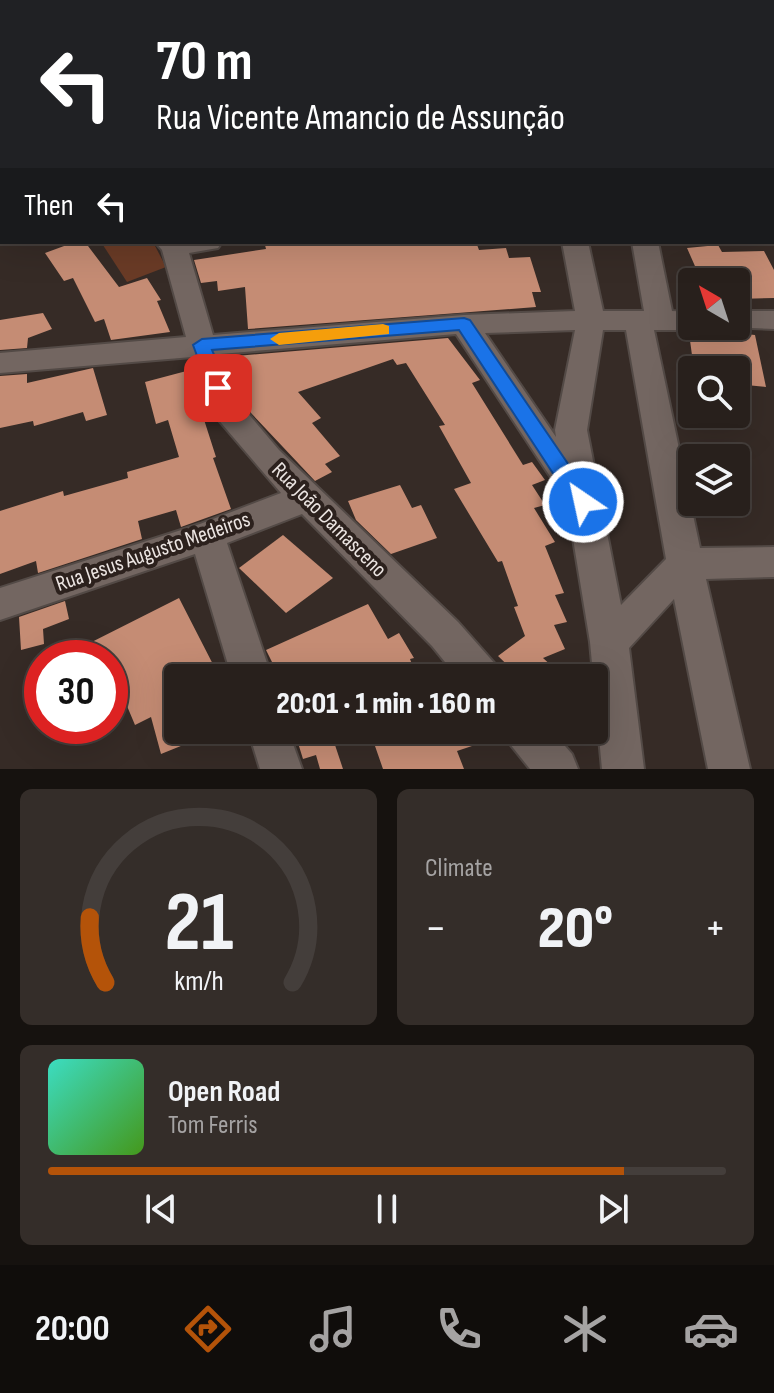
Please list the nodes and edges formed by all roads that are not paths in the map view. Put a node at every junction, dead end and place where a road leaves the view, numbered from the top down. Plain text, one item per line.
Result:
1 (575, 244) edge
2 (645, 244) edge
3 (171, 245) edge
4 (591, 320) junction
5 (750, 320) edge
6 (678, 321) edge
7 (773, 321) edge
8 (649, 322) junction
9 (464, 324) junction
10 (202, 345) junction
11 (0, 363) edge
12 (306, 498) junction
13 (583, 502) junction
14 (207, 536) junction
15 (774, 562) edge
16 (685, 564) junction
17 (0, 604) edge
18 (609, 642) junction
19 (248, 664) edge
20 (470, 664) edge
21 (273, 744) edge
22 (535, 744) edge
23 (554, 767) edge
24 (281, 769) edge
25 (623, 769) edge
26 (729, 769) edge

1 - 4 street
2 - 8 street
3 - 10 street, Rua João Damasceno
4 - 8 street
4 - 9 street
4 - 13 street
5 - 7 street
6 - 8 street
8 - 16 street
9 - 10 street
9 - 13 street
10 - 11 street
10 - 12 street, Rua João Damasceno
12 - 14 street, Rua Jesus Augusto Medeiros
12 - 20 street, Rua João Damasceno
13 - 18 street
14 - 17 street, Rua Jesus Augusto Medeiros
14 - 19 street
15 - 16 street
16 - 18 street
16 - 26 street
18 - 25 street
21 - 24 street
22 - 23 street

